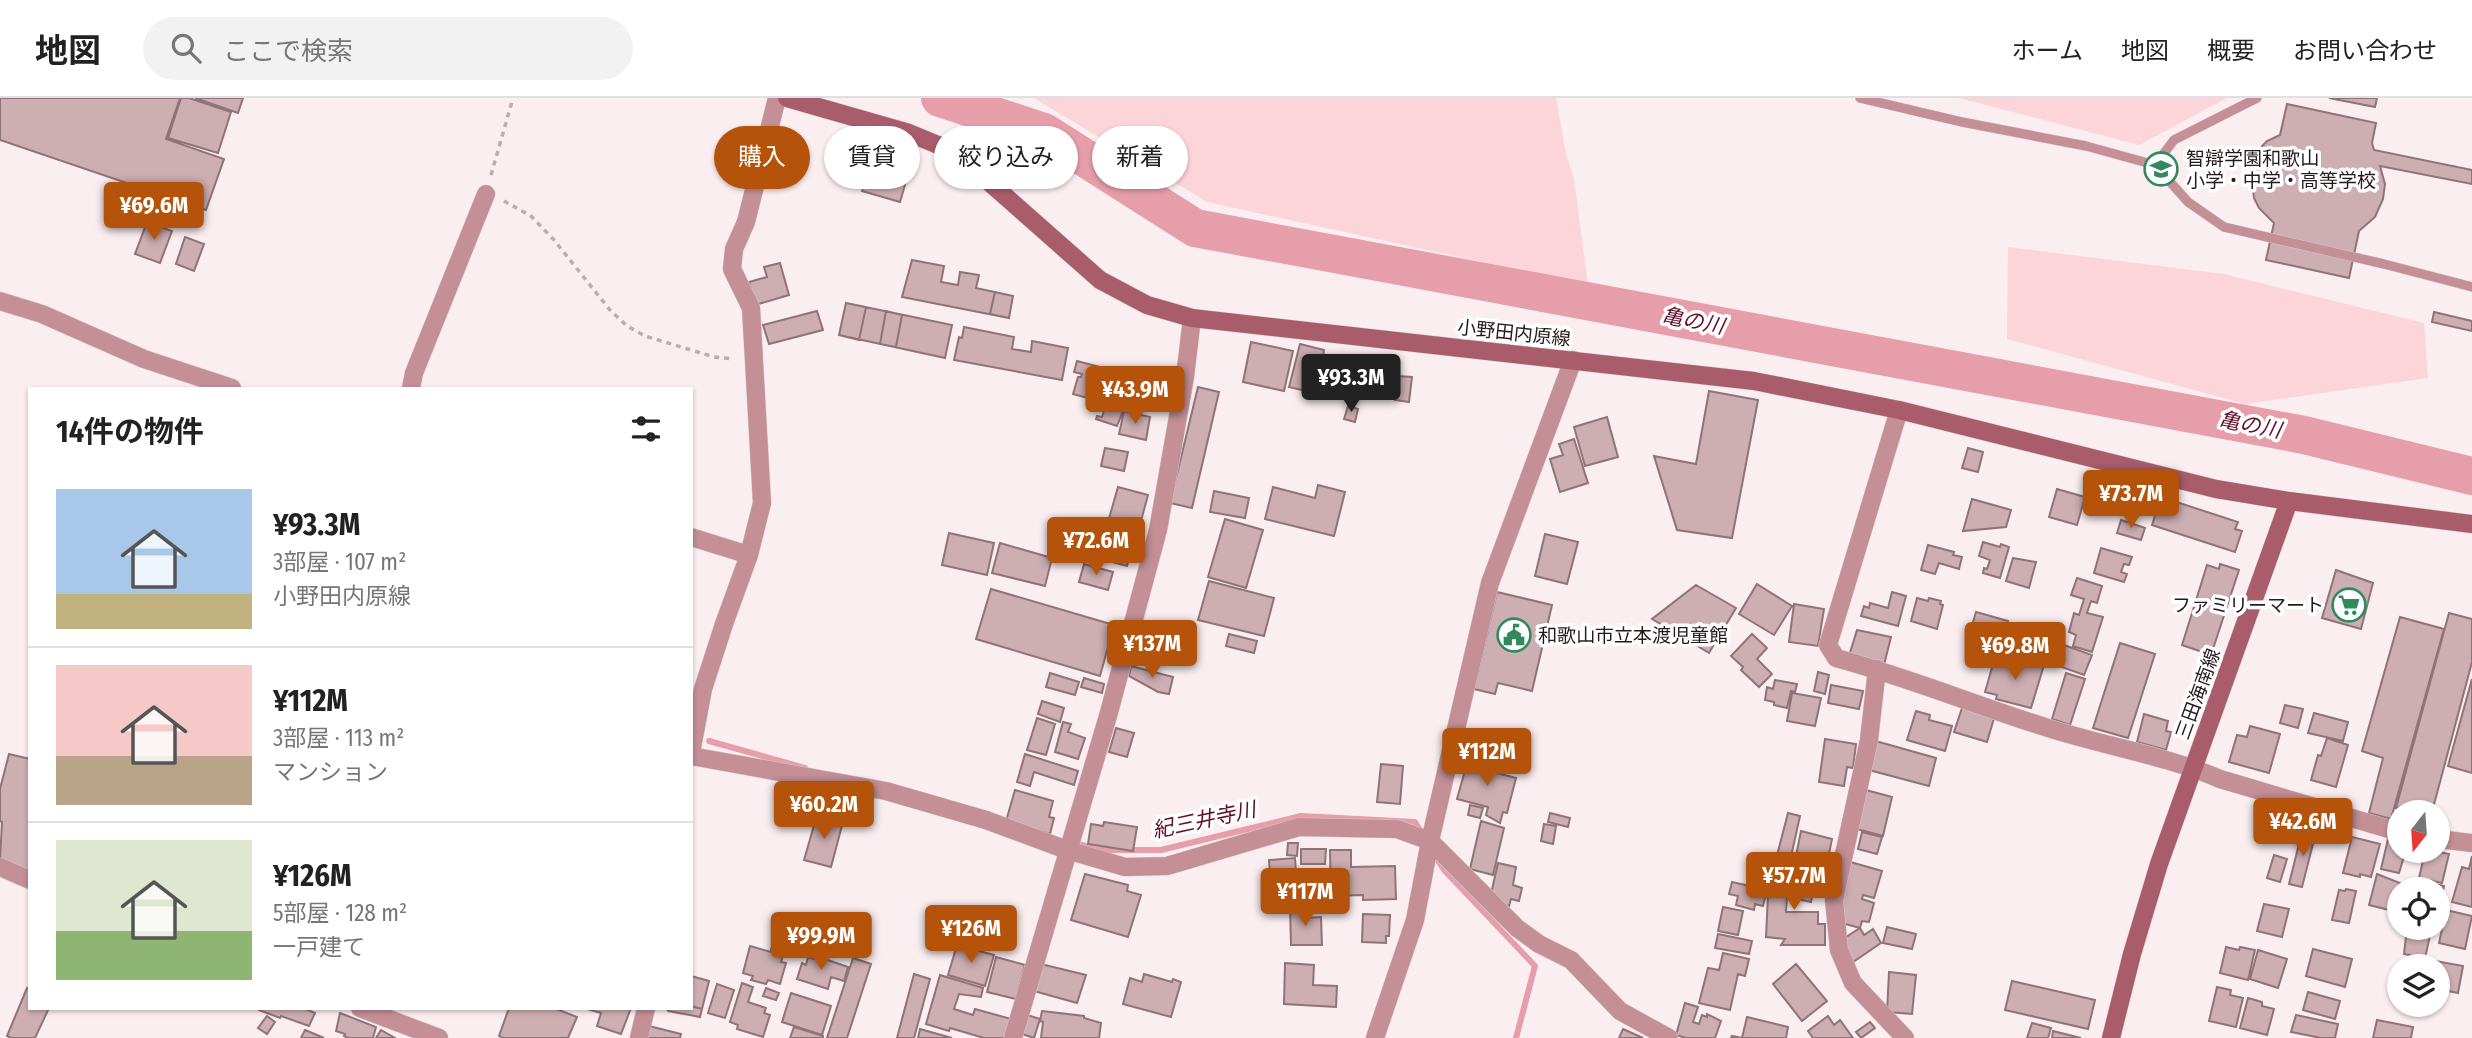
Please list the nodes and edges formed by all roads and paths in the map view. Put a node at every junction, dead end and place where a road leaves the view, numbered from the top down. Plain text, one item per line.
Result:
1 (513, 98) edge
2 (777, 98) edge
3 (787, 98) edge
4 (1860, 98) edge
5 (2257, 98) edge
6 (2155, 165) junction
7 (486, 194) junction
8 (2472, 287) edge
9 (0, 301) edge
10 (1192, 318) junction
11 (753, 360) junction
12 (1573, 360) junction
13 (229, 387) edge
14 (411, 387) edge
15 (1899, 410) junction
16 (2289, 501) junction
17 (2472, 524) edge
18 (693, 538) edge
19 (749, 555) junction
20 (1877, 669) junction
21 (693, 744) edge
22 (693, 754) edge
23 (2194, 768) junction
24 (2387, 828) edge
25 (2450, 840) edge
26 (1430, 841) junction
27 (2472, 843) edge
28 (1067, 850) junction
29 (0, 867) edge
30 (28, 879) edge
31 (365, 1010) edge
32 (646, 1010) edge
33 (439, 1038) edge
34 (639, 1038) edge
35 (1013, 1038) edge
36 (1375, 1038) edge
37 (1669, 1038) edge
38 (1905, 1038) edge
39 (2111, 1038) edge

1 - 7 path
2 - 11 street
3 - 10 main road, 小野田内原線
4 - 6 lane
5 - 6 lane
6 - 8 lane
7 - 11 path
7 - 14 street
9 - 13 street
10 - 12 main road, 小野田内原線
10 - 28 street
11 - 19 street
12 - 15 main road, 小野田内原線
12 - 26 street
15 - 16 main road, 小野田内原線
15 - 20 street
16 - 17 main road
16 - 23 main road, 三田海南線
18 - 19 street
19 - 21 street
20 - 23 street
20 - 38 street
22 - 28 street
23 - 24 street
23 - 39 main road, 三田海南線
25 - 27 street
26 - 28 street
26 - 36 street
26 - 37 street
28 - 35 street
29 - 30 street
31 - 33 street
32 - 34 street

